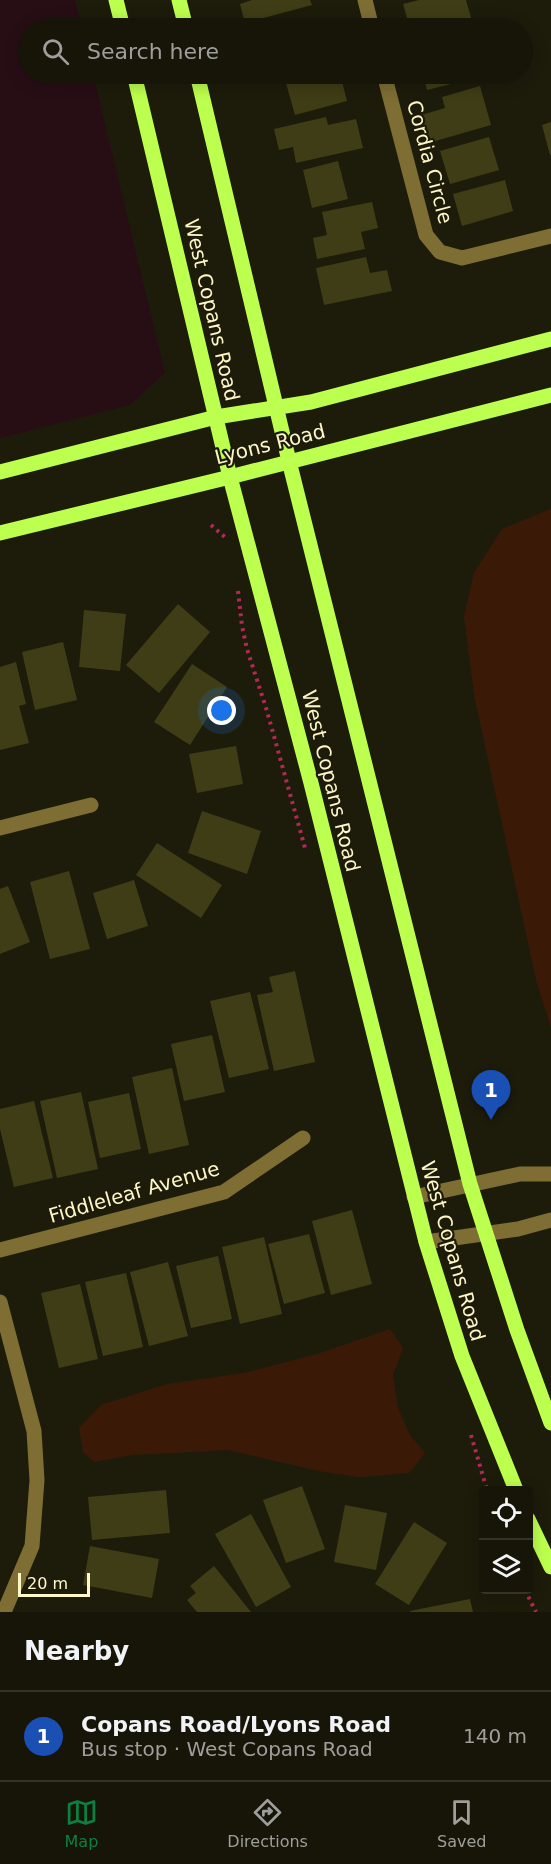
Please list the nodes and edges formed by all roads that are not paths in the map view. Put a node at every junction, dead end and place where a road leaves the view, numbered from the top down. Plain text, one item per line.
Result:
1 (116, 0) edge
2 (179, 0) edge
3 (365, 0) edge
4 (120, 18) edge
5 (184, 18) edge
6 (370, 18) edge
7 (136, 84) edge
8 (199, 84) edge
9 (387, 84) edge
10 (551, 236) edge
11 (551, 339) edge
12 (551, 395) edge
13 (278, 409) junction
14 (216, 417) junction
15 (289, 461) junction
16 (0, 472) edge
17 (230, 477) junction
18 (0, 533) edge
19 (91, 806) dead end
20 (0, 828) edge
21 (303, 1138) dead end
22 (551, 1174) edge
23 (470, 1184) junction
24 (414, 1197) junction
25 (551, 1220) edge
26 (485, 1234) junction
27 (426, 1242) junction
28 (0, 1250) edge
29 (0, 1302) edge
30 (551, 1423) edge
31 (514, 1486) edge
32 (533, 1529) edge
33 (551, 1567) edge
34 (5, 1612) edge

1 - 4 main road
2 - 5 main road
3 - 6 street
7 - 14 main road, West Copans Road
8 - 13 main road, West Copans Road
9 - 10 street, Cordia Circle
11 - 13 main road, Lyons Road
12 - 15 main road, Lyons Road
13 - 14 main road, Lyons Road
13 - 15 main road, West Copans Road
14 - 16 main road, Lyons Road
14 - 17 main road, West Copans Road
15 - 17 main road, Lyons Road
15 - 23 main road, West Copans Road
17 - 18 main road, Lyons Road
17 - 24 main road, West Copans Road
19 - 20 street
21 - 28 street, Fiddleleaf Avenue
22 - 23 street
23 - 24 street
23 - 26 main road, West Copans Road
24 - 27 main road, West Copans Road
25 - 26 street
26 - 27 street
26 - 30 main road, West Copans Road
27 - 31 main road, West Copans Road
29 - 34 street
32 - 33 main road

